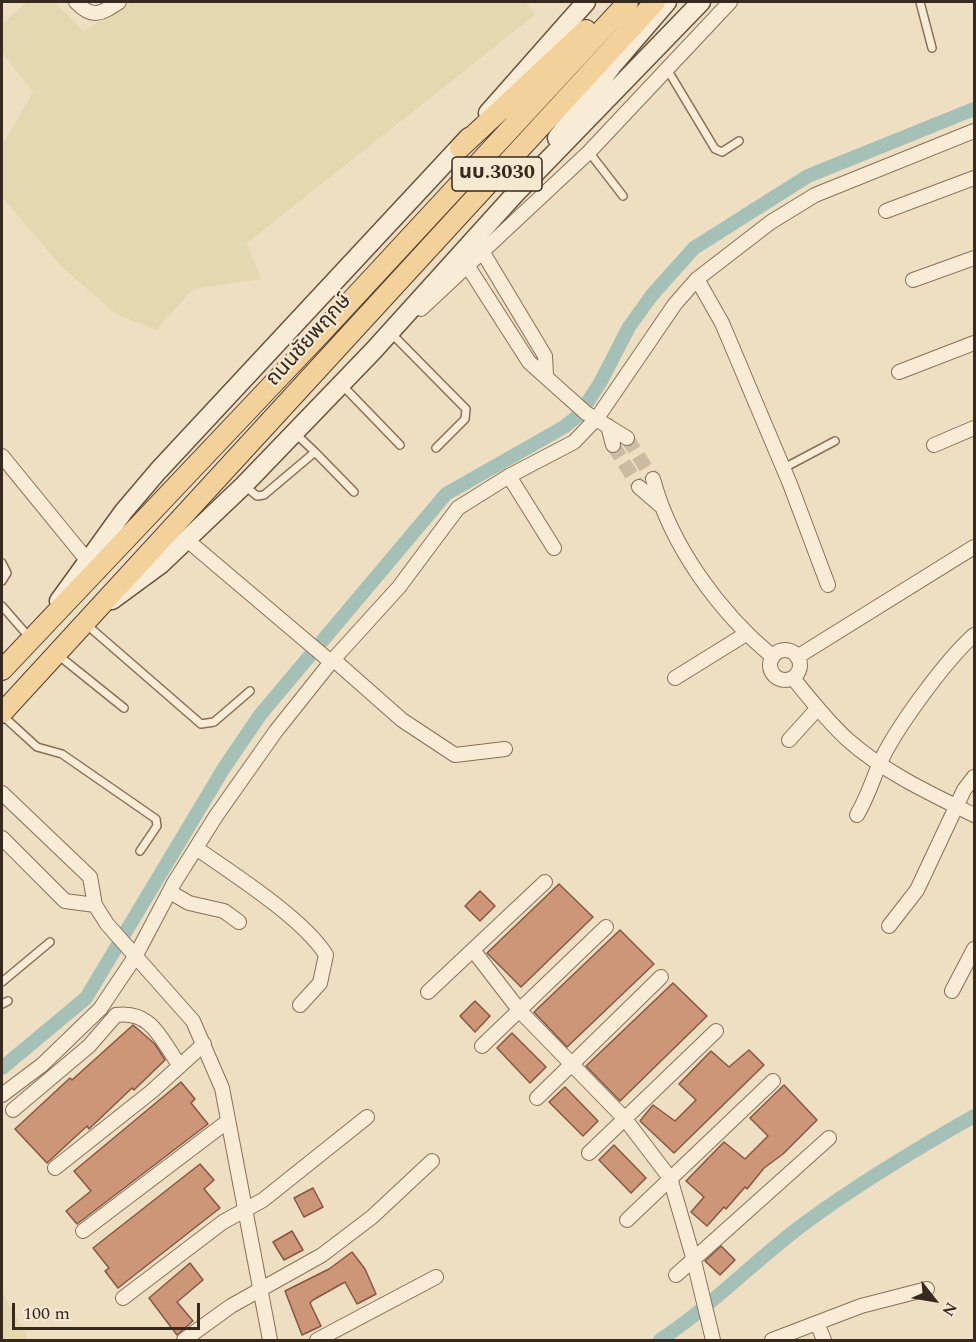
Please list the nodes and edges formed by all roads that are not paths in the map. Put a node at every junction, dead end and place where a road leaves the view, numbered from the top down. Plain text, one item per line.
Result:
1 (76, 2) edge
2 (119, 2) edge
3 (616, 2) edge
4 (628, 2) edge
5 (655, 2) edge
6 (667, 2) edge
7 (701, 2) edge
8 (730, 2) edge
9 (920, 2) edge
10 (581, 5) edge
11 (932, 48) dead end
12 (667, 69) junction
13 (975, 131) edge
14 (739, 141) dead end
15 (460, 148) junction
16 (590, 152) junction
17 (974, 179) edge
18 (515, 194) junction
19 (623, 196) dead end
20 (886, 211) dead end
21 (482, 251) junction
22 (975, 258) edge
23 (467, 266) junction
24 (697, 279) junction
25 (913, 280) dead end
26 (392, 334) junction
27 (975, 343) edge
28 (899, 372) dead end
29 (546, 375) junction
30 (340, 383) junction
31 (597, 419) junction
32 (975, 428) edge
33 (294, 432) junction
34 (627, 438) tunnel mouth
35 (835, 441) dead end
36 (400, 445) dead end
37 (613, 445) tunnel mouth
38 (934, 445) dead end
39 (436, 448) dead end
40 (315, 452) junction
41 (2, 456) edge
42 (784, 468) junction
43 (509, 476) junction
44 (653, 479) tunnel mouth
45 (244, 485) junction
46 (639, 487) tunnel mouth
47 (354, 492) dead end
48 (661, 506) junction
49 (187, 540) junction
50 (975, 547) edge
51 (554, 548) dead end
52 (87, 560) junction
53 (2, 563) edge
54 (2, 581) edge
55 (828, 585) dead end
56 (2, 606) edge
57 (89, 618) junction
58 (36, 633) junction
59 (746, 634) junction
60 (975, 635) edge
61 (56, 654) junction
62 (772, 657) junction
63 (797, 657) junction
64 (331, 660) junction
65 (2, 670) edge
66 (675, 678) dead end
67 (793, 678) junction
68 (250, 691) dead end
69 (124, 708) dead end
70 (818, 709) junction
71 (2, 714) edge
72 (789, 740) dead end
73 (505, 749) dead end
74 (880, 764) junction
75 (975, 777) edge
76 (2, 793) edge
77 (956, 806) junction
78 (857, 815) dead end
79 (975, 815) edge
80 (2, 838) edge
81 (196, 848) junction
82 (140, 851) dead end
83 (544, 882) dead end
84 (170, 892) junction
85 (95, 905) junction
86 (239, 922) dead end
87 (889, 926) dead end
88 (606, 927) dead end
89 (50, 942) dead end
90 (975, 949) edge
91 (473, 950) junction
92 (133, 954) junction
93 (661, 977) dead end
94 (2, 982) edge
95 (952, 991) dead end
96 (428, 992) dead end
97 (300, 1005) dead end
98 (520, 1011) junction
99 (716, 1030) dead end
100 (204, 1044) junction
101 (482, 1046) dead end
102 (572, 1064) junction
103 (180, 1066) junction
104 (773, 1081) dead end
105 (2, 1095) edge
106 (537, 1098) dead end
107 (13, 1110) dead end
108 (367, 1117) dead end
109 (625, 1119) junction
110 (228, 1121) junction
111 (829, 1138) dead end
112 (588, 1153) dead end
113 (432, 1161) dead end
114 (55, 1168) dead end
115 (670, 1178) junction
116 (245, 1210) junction
117 (627, 1220) dead end
118 (83, 1231) dead end
119 (693, 1257) junction
120 (676, 1275) dead end
121 (436, 1277) dead end
122 (927, 1289) dead end
123 (261, 1290) junction
124 (123, 1298) dead end
125 (817, 1323) junction
126 (184, 1341) edge
127 (270, 1341) edge
128 (317, 1341) edge
129 (713, 1341) edge
130 (772, 1341) edge
131 (824, 1341) edge

1 - 2 street
3 - 15 main road
4 - 58 main road, ถนนชัยพฤกษ์ / นบ.3030
5 - 57 main road, ถนนชัยพฤกษ์ / นบ.3030
6 - 18 main road
7 - 18 main road
8 - 12 street
9 - 11 lane
10 - 15 main road
12 - 14 lane
12 - 16 street
13 - 24 street
15 - 52 main road
16 - 19 lane
16 - 21 street
17 - 20 street
18 - 26 main road
21 - 23 street
21 - 29 street
22 - 25 street
23 - 26 street
23 - 29 street
24 - 31 street
24 - 42 street
26 - 30 main road
26 - 39 lane
27 - 28 street
29 - 31 street
30 - 33 main road
30 - 36 lane
31 - 34 street
31 - 37 street
31 - 43 street
32 - 38 street
33 - 40 lane
33 - 45 main road
35 - 42 lane
40 - 45 lane
40 - 47 lane
41 - 52 street
42 - 55 street
43 - 51 street
43 - 64 street
44 - 48 street
45 - 49 main road
46 - 48 street
48 - 59 street
49 - 57 main road
49 - 64 street
50 - 63 street
52 - 58 main road
53 - 54 lane
56 - 58 lane
57 - 61 main road, ถนนชัยพฤกษ์ / นบ.3030
57 - 68 lane
58 - 65 main road, ถนนชัยพฤกษ์ / นบ.3030
59 - 62 street
59 - 66 street
60 - 74 street
61 - 69 lane
61 - 71 main road, ถนนชัยพฤกษ์ / นบ.3030
62 - 63 street
62 - 67 street
63 - 67 street
64 - 73 street
64 - 81 street
67 - 70 street
70 - 72 street
70 - 74 street
71 - 82 lane
74 - 77 street
74 - 78 street
75 - 77 street
76 - 85 street
77 - 79 street
77 - 87 street
80 - 85 street
81 - 84 street
81 - 97 street
83 - 91 street
84 - 86 street
84 - 92 street
85 - 92 street
88 - 98 street
89 - 94 lane
90 - 95 street
91 - 96 street
91 - 98 street
92 - 100 street
92 - 105 street
93 - 102 street
98 - 101 street
98 - 102 street
99 - 109 street
100 - 103 street
100 - 110 street
102 - 106 street
102 - 109 street
103 - 107 street
103 - 114 street
104 - 115 street
108 - 116 street
109 - 112 street
109 - 115 street
110 - 116 street
110 - 118 street
111 - 119 street
113 - 123 street
115 - 117 street
115 - 119 street
116 - 123 street
116 - 124 street
119 - 120 street
119 - 129 street
121 - 128 street
122 - 125 street
123 - 126 street
123 - 127 street
125 - 130 street
125 - 131 street

